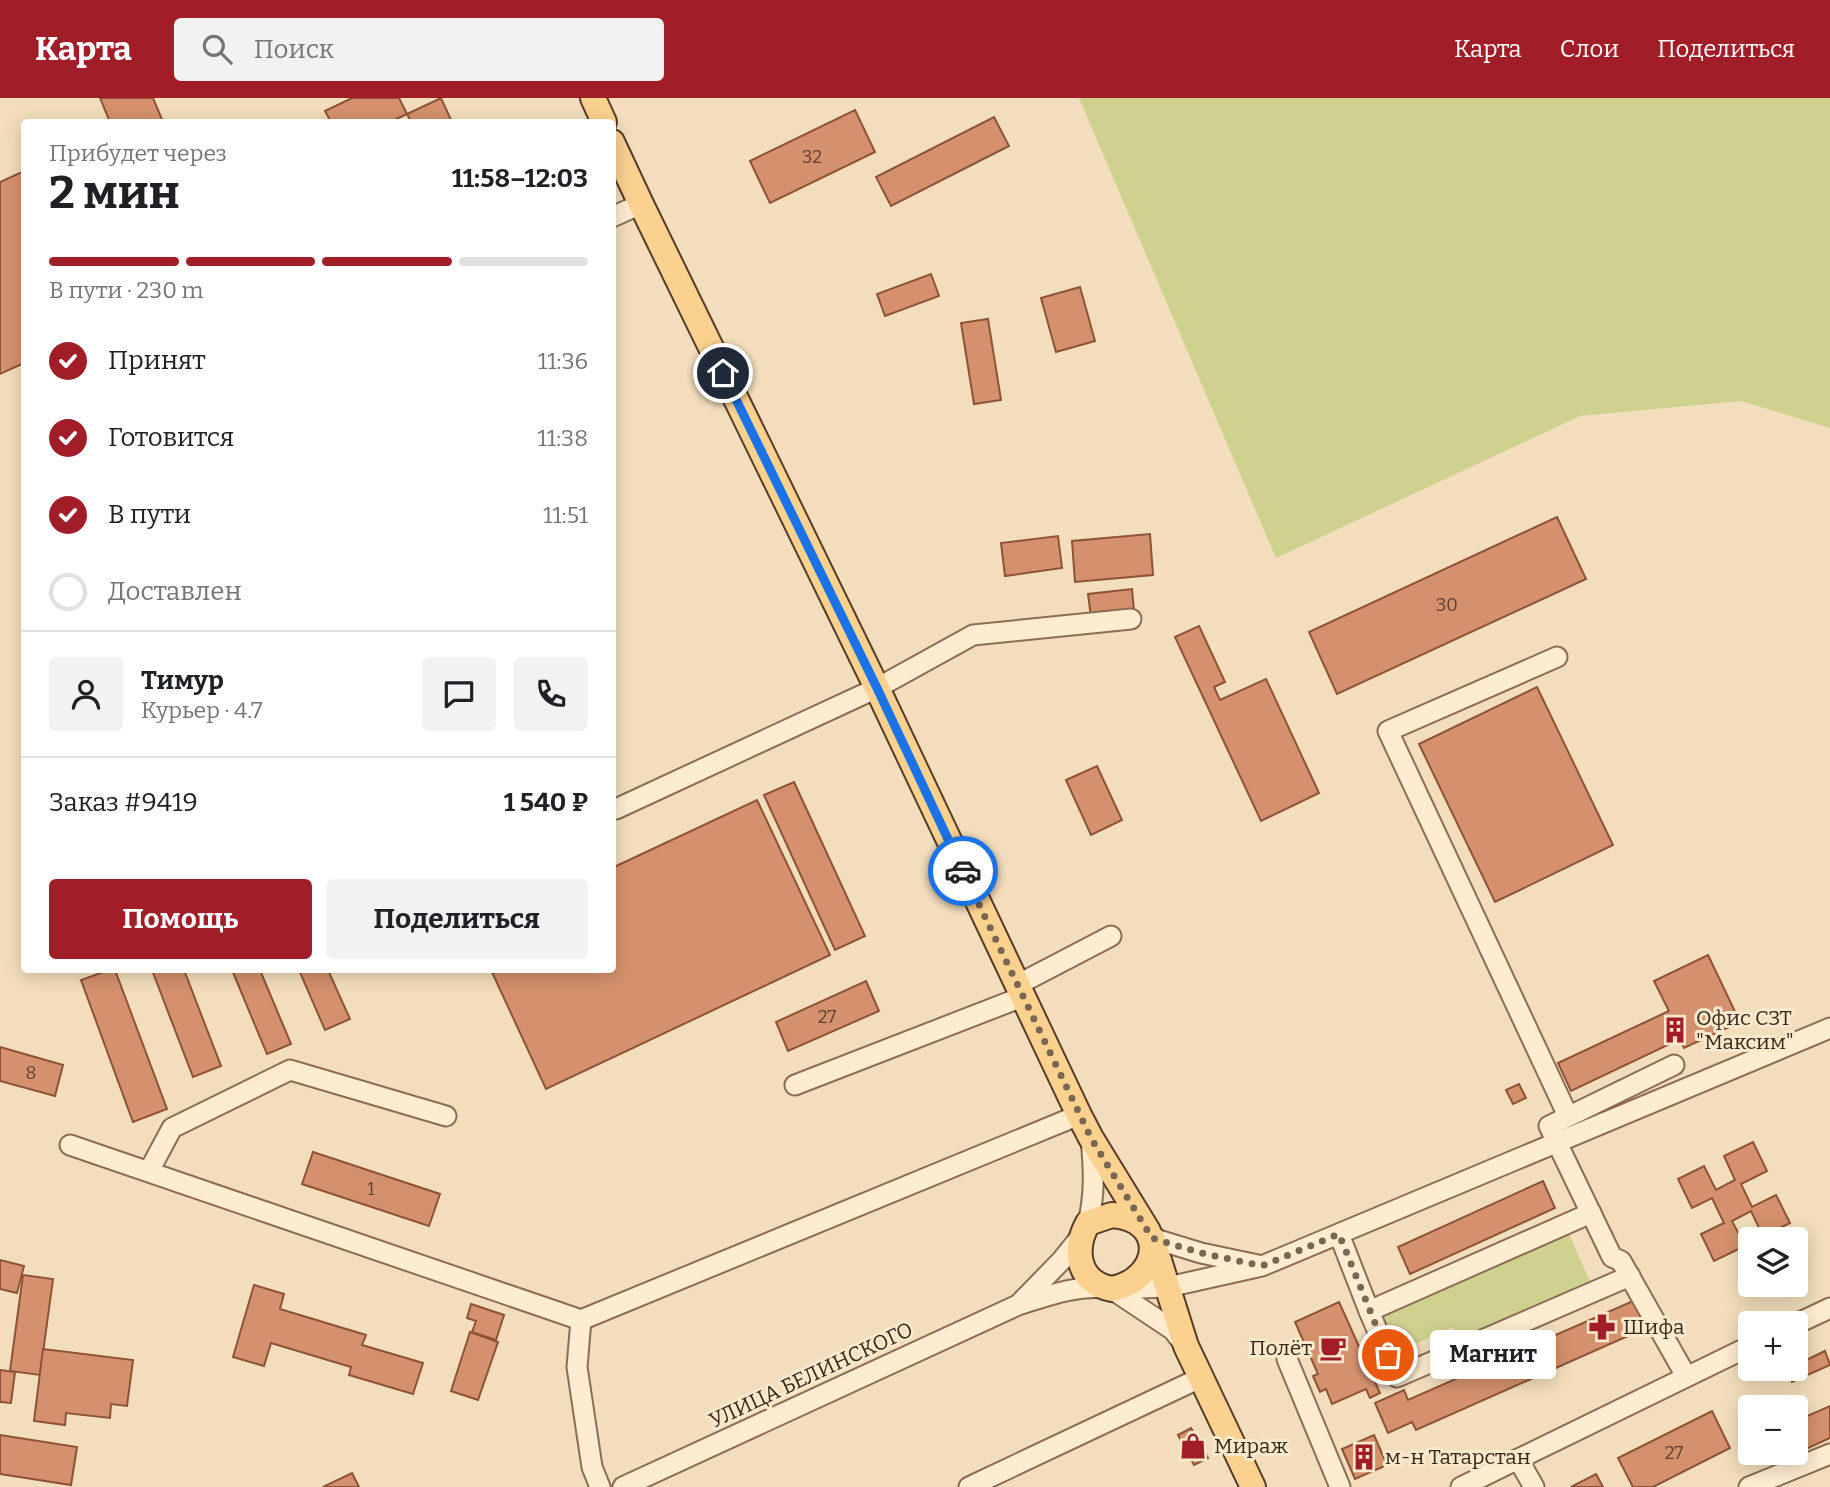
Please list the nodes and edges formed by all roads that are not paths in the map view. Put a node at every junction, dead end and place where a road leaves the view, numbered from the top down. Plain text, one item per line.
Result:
1 (593, 98) edge
2 (603, 119) edge
3 (616, 151) edge
4 (640, 204) junction
5 (616, 215) edge
6 (1131, 619) dead end
7 (1557, 657) dead end
8 (877, 688) junction
9 (616, 809) dead end
10 (1111, 936) dead end
11 (1019, 991) junction
12 (1830, 1028) edge
13 (1674, 1065) dead end
14 (795, 1085) dead end
15 (1079, 1115) junction
16 (446, 1116) dead end
17 (1568, 1116) junction
18 (1091, 1138) junction
19 (1557, 1142) junction
20 (70, 1145) dead end
21 (149, 1171) junction
22 (1591, 1213) junction
23 (1085, 1229) junction
24 (1150, 1234) junction
25 (1339, 1234) junction
26 (1262, 1266) junction
27 (1630, 1276) junction
28 (1168, 1287) junction
29 (1109, 1289) junction
30 (1018, 1305) junction
31 (1830, 1308) edge
32 (1369, 1311) junction
33 (1808, 1318) edge
34 (581, 1320) junction
35 (1186, 1346) junction
36 (1738, 1352) edge
37 (1287, 1359) dead end
38 (1686, 1376) junction
39 (1199, 1378) junction
40 (1830, 1454) edge
41 (1518, 1459) junction
42 (600, 1487) edge
43 (623, 1487) edge
44 (969, 1487) edge
45 (1253, 1487) edge
46 (1340, 1487) edge
47 (1461, 1487) edge
48 (1534, 1487) edge
49 (1749, 1487) edge

1 - 2 main road
3 - 4 main road
4 - 5 street
4 - 8 main road
6 - 8 street
7 - 17 street
8 - 9 street
8 - 11 main road
10 - 11 street
11 - 14 street
11 - 15 main road
12 - 19 street
13 - 17 street
15 - 18 main road
15 - 34 street
16 - 21 street
17 - 19 street
18 - 23 street
18 - 24 main road
19 - 22 street
19 - 25 street
20 - 21 street
21 - 34 street
22 - 27 street
22 - 32 street
23 - 24 main road
23 - 29 main road
23 - 30 street
24 - 26 street
24 - 28 main road
24 - 29 main road
25 - 26 street
25 - 32 street
26 - 28 street
27 - 32 street
27 - 38 street
28 - 29 street
28 - 35 main road
29 - 30 street
29 - 35 street
30 - 43 street, УЛИЦА БЕЛИНСКОГО
31 - 33 street
34 - 42 street
35 - 39 main road
36 - 38 street
37 - 46 street
38 - 41 street
39 - 44 street
39 - 45 main road
40 - 49 street
41 - 47 street
41 - 48 street

